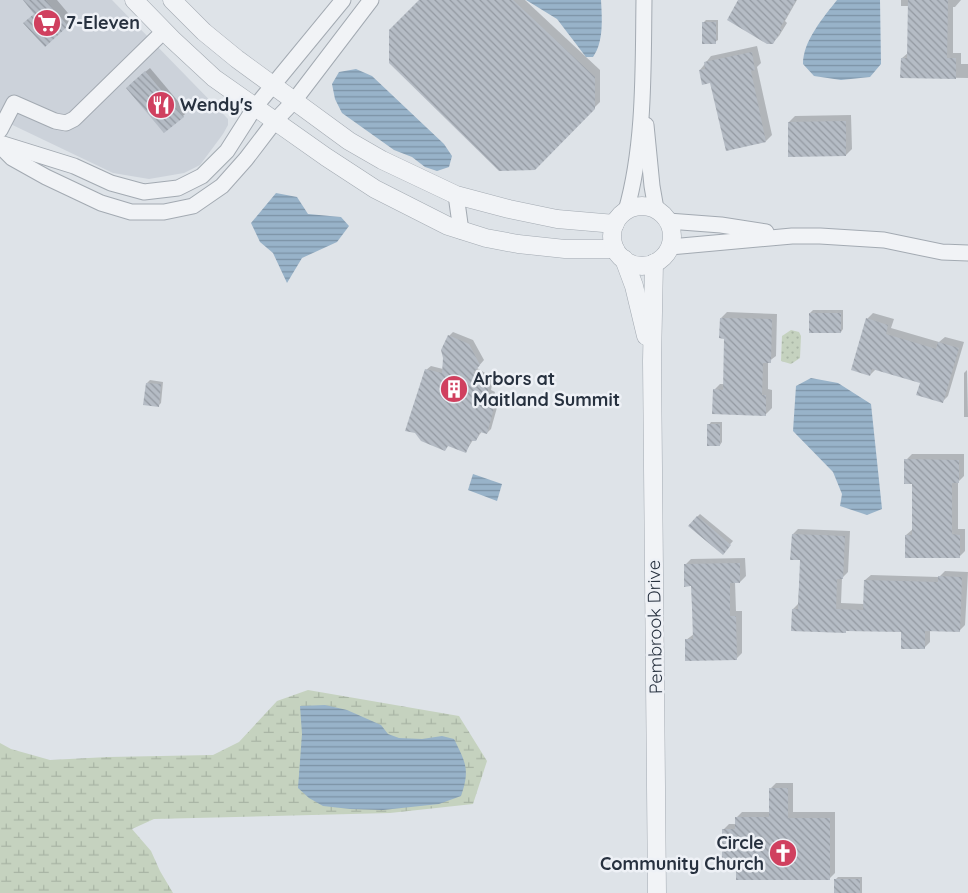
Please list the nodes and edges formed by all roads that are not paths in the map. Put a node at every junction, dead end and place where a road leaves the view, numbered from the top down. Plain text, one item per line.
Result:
1 (134, 0) edge
2 (172, 0) edge
3 (343, 0) edge
4 (370, 0) edge
5 (644, 0) edge
6 (164, 31) junction
7 (272, 85) junction
8 (643, 91) junction
9 (294, 100) junction
10 (256, 107) junction
11 (275, 121) junction
12 (0, 130) edge
13 (0, 145) edge
14 (456, 195) junction
15 (662, 215) junction
16 (620, 217) junction
17 (455, 229) junction
18 (792, 236) junction
19 (670, 247) junction
20 (620, 254) junction
21 (968, 254) edge
22 (654, 263) junction
23 (652, 361) junction
24 (657, 893) edge

1 - 6 street
2 - 7 street
3 - 7 street
4 - 9 street
5 - 8 street
6 - 10 street
6 - 12 street
7 - 9 street
7 - 10 street
8 - 15 street
8 - 16 street
9 - 11 street
9 - 14 street
10 - 11 street
10 - 13 street
11 - 13 street
11 - 17 street
14 - 16 street
14 - 17 street
15 - 16 street
15 - 18 street
15 - 19 street
16 - 20 street
17 - 20 street
18 - 19 street
18 - 21 street
19 - 22 street
20 - 22 street
20 - 23 street, Pembrook Drive
22 - 23 street, Pembrook Drive
23 - 24 street, Pembrook Drive

